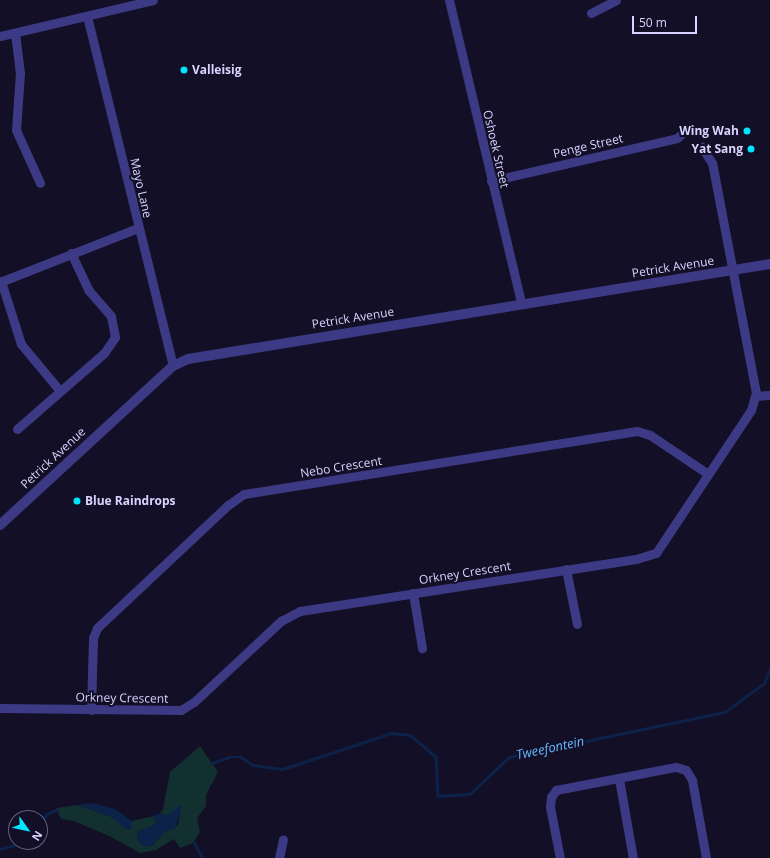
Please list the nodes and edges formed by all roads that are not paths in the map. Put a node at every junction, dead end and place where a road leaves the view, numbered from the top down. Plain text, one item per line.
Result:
1 (154, 0) edge
2 (449, 0) edge
3 (616, 0) edge
4 (592, 13) dead end
5 (87, 16) junction
6 (15, 33) junction
7 (0, 36) edge
8 (687, 129) dead end
9 (701, 146) dead end
10 (491, 181) junction
11 (40, 183) dead end
12 (138, 228) junction
13 (71, 253) junction
14 (770, 264) edge
15 (733, 270) junction
16 (1, 281) edge
17 (521, 303) junction
18 (173, 366) junction
19 (60, 391) junction
20 (770, 395) edge
21 (755, 396) junction
22 (17, 428) dead end
23 (708, 474) junction
24 (0, 524) edge
25 (566, 570) junction
26 (413, 593) junction
27 (577, 624) dead end
28 (422, 648) dead end
29 (0, 708) edge
30 (91, 710) junction
31 (618, 778) junction
32 (283, 839) dead end
33 (279, 858) edge
34 (560, 858) edge
35 (633, 858) edge
36 (706, 858) edge

1 - 5 street
2 - 10 street, Oshoek Street
3 - 4 street
5 - 6 street
5 - 12 street, Mayo Lane
6 - 7 street
6 - 11 street
8 - 10 street, Penge Street
9 - 15 street
10 - 17 street, Oshoek Street
12 - 13 street
12 - 18 street, Mayo Lane
13 - 16 street
13 - 19 street
14 - 15 street, Petrick Avenue
15 - 17 street, Petrick Avenue
15 - 21 street
16 - 19 street
17 - 18 street, Petrick Avenue
18 - 24 street, Petrick Avenue
19 - 22 street
20 - 21 street
21 - 23 street, Orkney Crescent
23 - 25 street, Orkney Crescent
23 - 30 street, Nebo Crescent
25 - 26 street, Orkney Crescent
25 - 27 street
26 - 28 street
26 - 30 street, Orkney Crescent
29 - 30 street, Orkney Crescent
31 - 34 street
31 - 35 street
31 - 36 street
32 - 33 street

